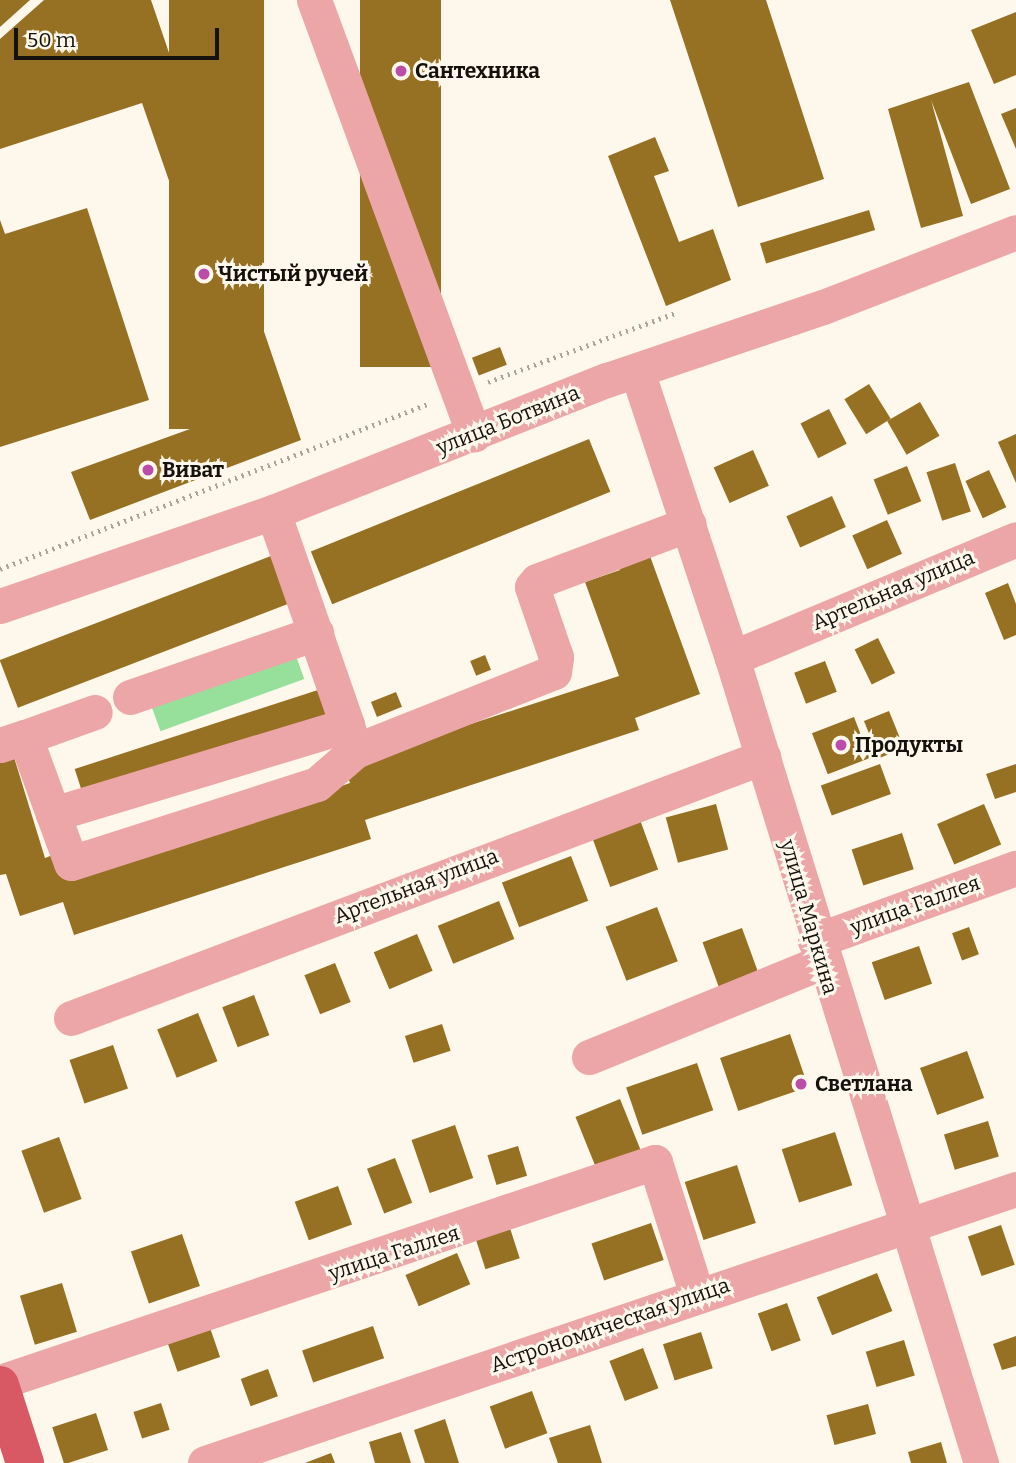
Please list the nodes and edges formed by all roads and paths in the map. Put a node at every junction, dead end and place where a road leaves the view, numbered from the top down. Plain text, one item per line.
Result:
1 (314, 0) edge
2 (1016, 232) edge
3 (676, 313) dead end
4 (637, 371) junction
5 (458, 393) junction
6 (474, 434) junction
7 (273, 512) junction
8 (689, 524) junction
9 (1016, 539) edge
10 (0, 569) edge
11 (0, 607) edge
12 (316, 633) junction
13 (732, 658) junction
14 (130, 697) dead end
15 (95, 712) dead end
16 (351, 738) junction
17 (13, 741) edge
18 (763, 757) junction
19 (53, 814) junction
20 (1016, 868) edge
21 (818, 951) junction
22 (71, 1018) dead end
23 (589, 1057) dead end
24 (1016, 1189) edge
25 (905, 1226) junction
26 (697, 1295) junction
27 (0, 1383) edge
28 (25, 1463) edge
29 (205, 1463) edge
30 (981, 1463) edge

1 - 5 street
2 - 4 street, улица Ботвина
3 - 5 path
4 - 6 street, улица Ботвина
4 - 8 street, улица Маркина
5 - 6 street
5 - 10 path
6 - 7 street, улица Ботвина
7 - 11 street, улица Ботвина
7 - 12 street
8 - 13 street, улица Маркина
8 - 16 street
9 - 13 street, Артельная улица
12 - 14 street
12 - 16 street
13 - 18 street, улица Маркина
15 - 17 street
16 - 19 street
16 - 19 street
17 - 19 street
18 - 21 street, улица Маркина
18 - 22 street, Артельная улица
20 - 21 street, улица Галлея
21 - 23 street, улица Галлея
21 - 25 street, улица Маркина
24 - 25 street, Астрономическая улица
25 - 26 street, Астрономическая улица
25 - 30 street, улица Маркина
26 - 27 street, улица Галлея
26 - 29 street, Астрономическая улица
27 - 28 main road

